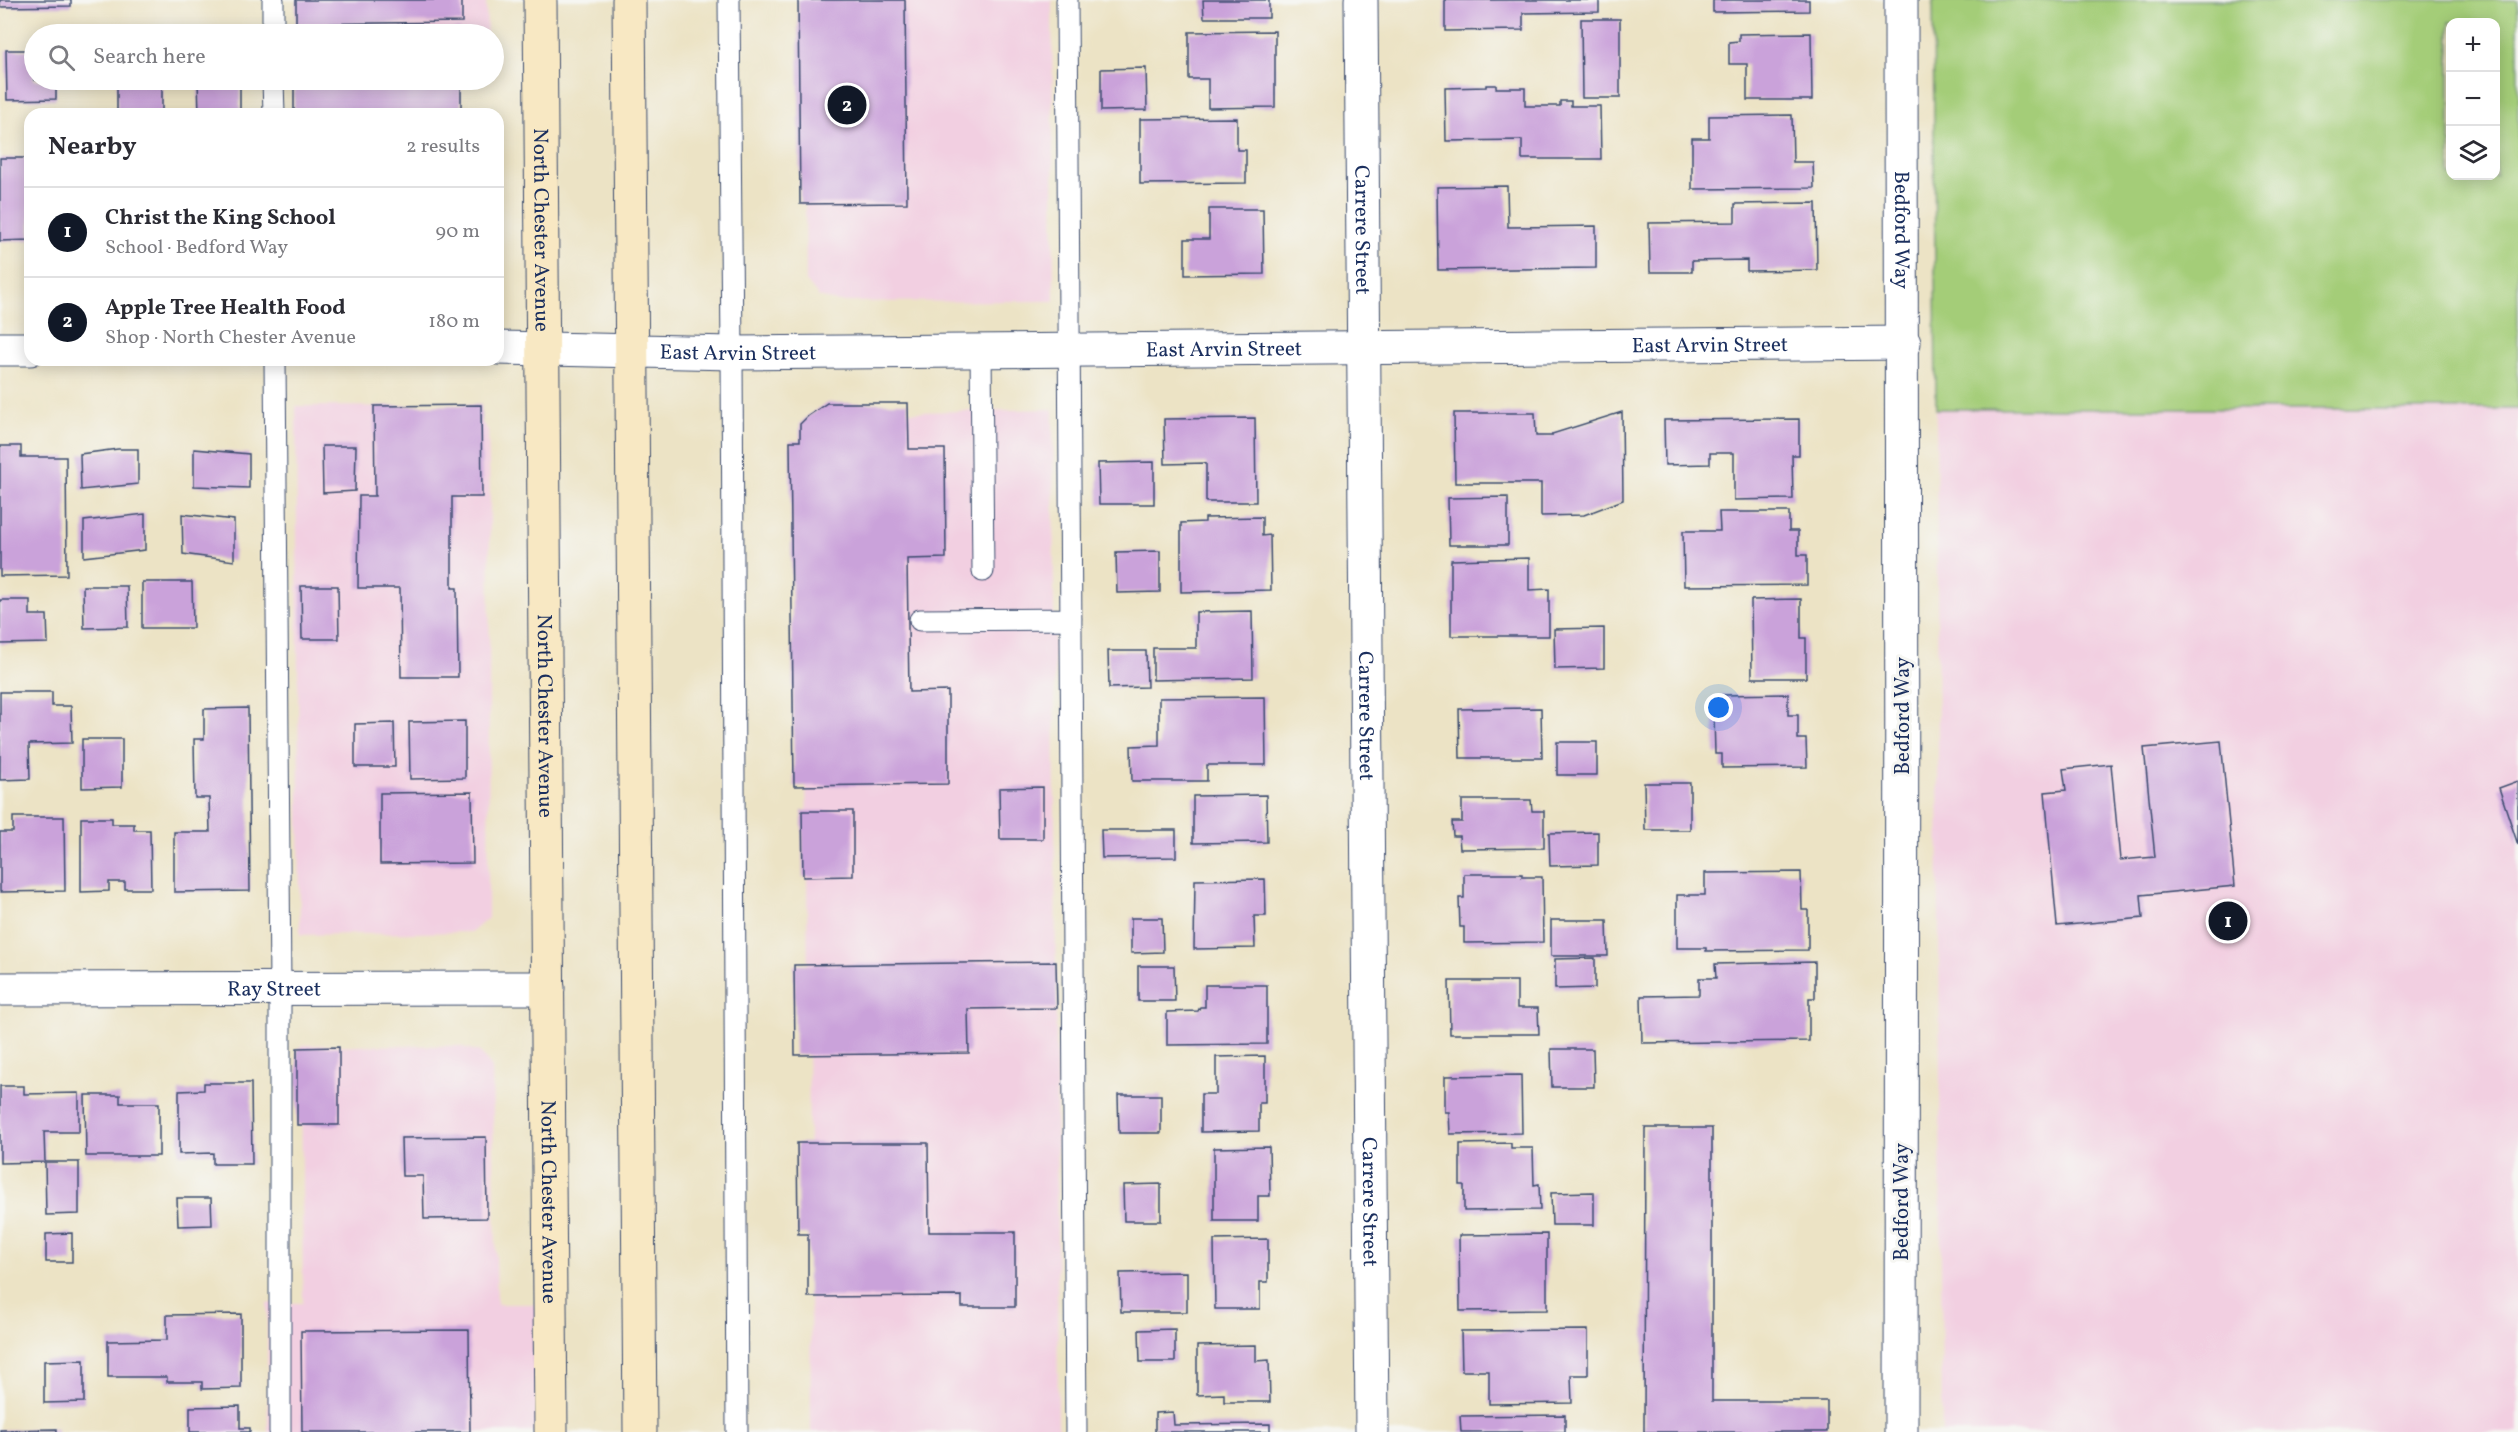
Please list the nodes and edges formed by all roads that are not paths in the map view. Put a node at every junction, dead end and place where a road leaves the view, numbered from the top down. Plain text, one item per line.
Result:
1 (273, 0) edge
2 (540, 0) edge
3 (629, 0) edge
4 (729, 0) edge
5 (1068, 0) edge
6 (1361, 0) edge
7 (1901, 0) edge
8 (273, 24) edge
9 (273, 90) edge
10 (274, 108) edge
11 (1904, 343) junction
12 (1363, 347) junction
13 (504, 348) edge
14 (543, 348) junction
15 (0, 349) edge
16 (24, 349) edge
17 (632, 350) junction
18 (1069, 350) junction
19 (981, 351) junction
20 (732, 353) junction
21 (275, 366) edge
22 (983, 571) dead end
23 (1071, 619) junction
24 (920, 620) dead end
25 (280, 988) junction
26 (548, 988) junction
27 (0, 989) edge
28 (280, 1432) edge
29 (551, 1432) edge
30 (640, 1432) edge
31 (737, 1432) edge
32 (1076, 1432) edge
33 (1372, 1432) edge
34 (1901, 1432) edge

1 - 8 lane
2 - 14 main road, North Chester Avenue
3 - 17 main road
4 - 20 lane
5 - 18 lane
6 - 12 street, Carrere Street
7 - 11 street, Bedford Way
9 - 10 lane
11 - 12 street, East Arvin Street
11 - 34 street, Bedford Way
12 - 18 street, East Arvin Street
12 - 33 street, Carrere Street
13 - 14 street, East Arvin Street
14 - 17 street, East Arvin Street
14 - 26 main road, North Chester Avenue
15 - 16 street
17 - 20 street, East Arvin Street
17 - 30 main road
18 - 19 street, East Arvin Street
18 - 23 lane
19 - 20 street, East Arvin Street
19 - 22 lane
20 - 31 lane
21 - 25 lane
23 - 24 lane
23 - 32 lane
25 - 26 street, Ray Street
25 - 27 street, Ray Street
25 - 28 lane
26 - 29 main road, North Chester Avenue

